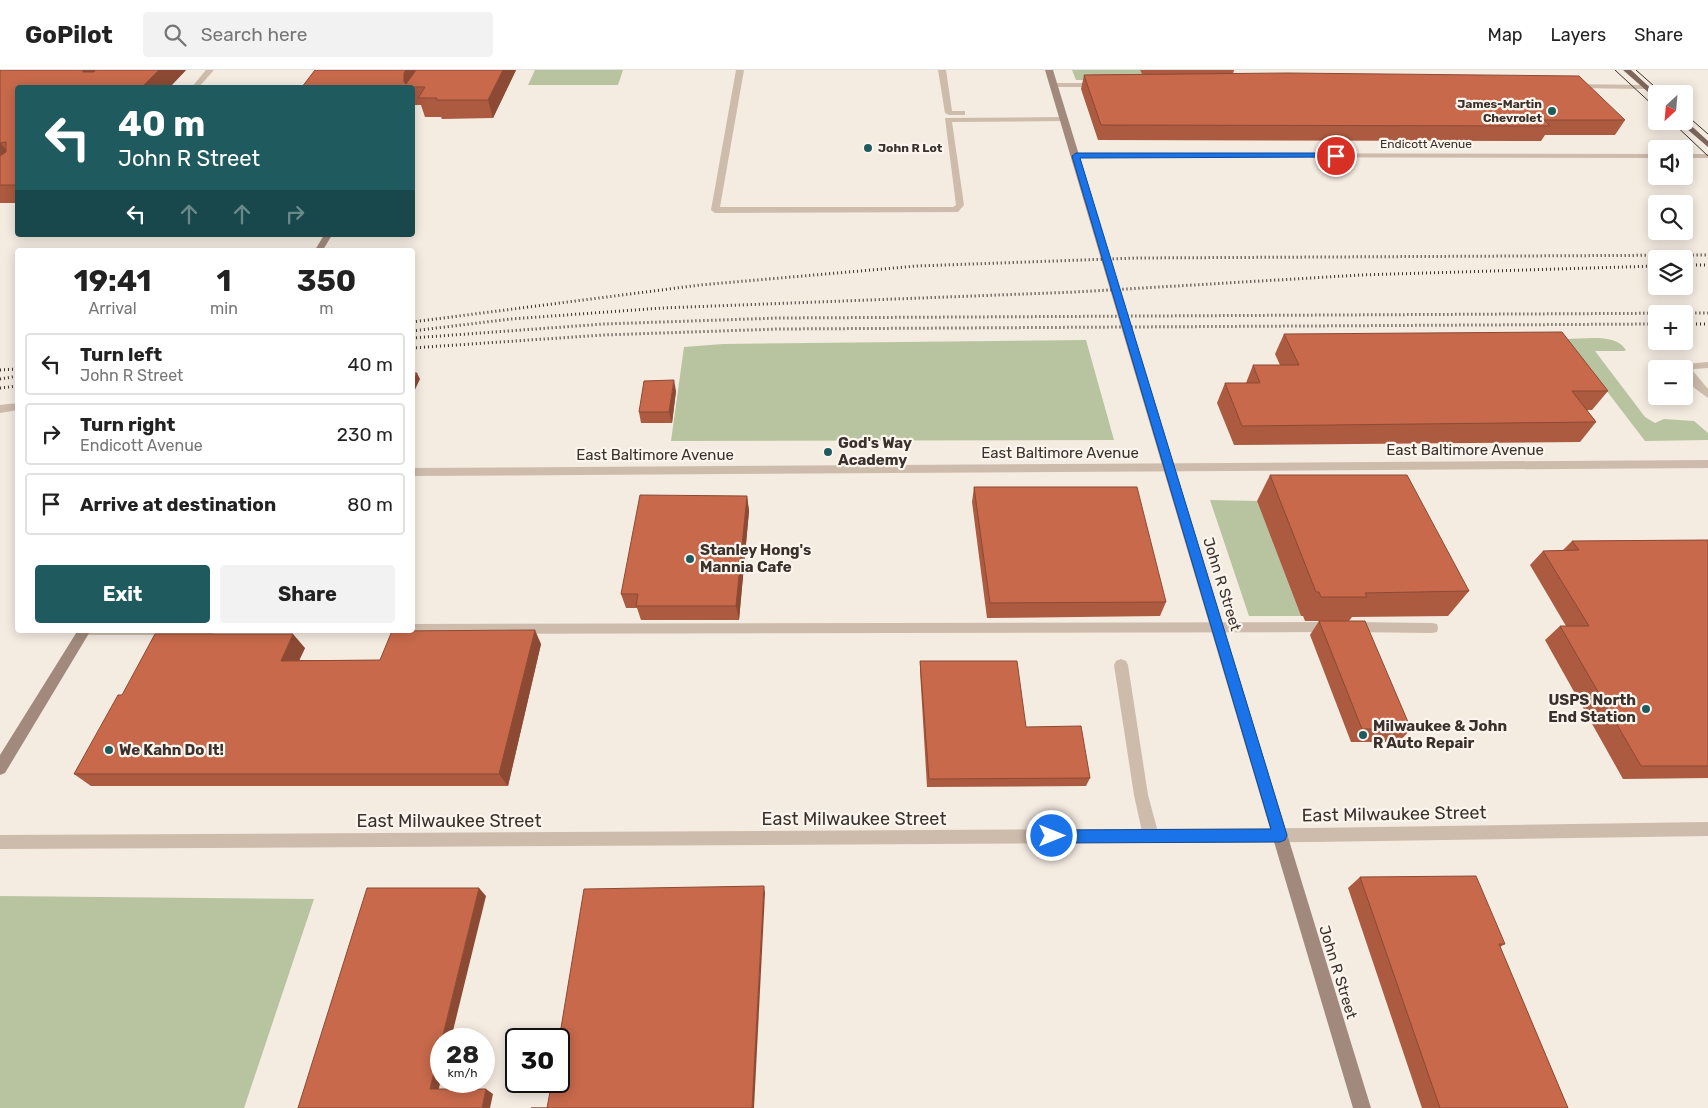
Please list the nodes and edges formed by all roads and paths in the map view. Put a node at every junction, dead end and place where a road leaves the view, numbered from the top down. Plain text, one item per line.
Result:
1 (210, 70) edge
2 (740, 70) edge
3 (942, 70) edge
4 (1050, 70) edge
5 (1627, 70) edge
6 (197, 85) edge
7 (1054, 85) junction
8 (1111, 85) edge
9 (1564, 86) edge
10 (1645, 87) junction
11 (1648, 90) edge
12 (1063, 116) junction
13 (1692, 130) edge
14 (1708, 145) edge
15 (1076, 156) junction
16 (1648, 156) edge
17 (1693, 156) edge
18 (1708, 156) edge
19 (327, 237) edge
20 (320, 248) edge
21 (1708, 365) edge
22 (1708, 395) edge
23 (15, 406) edge
24 (0, 409) edge
25 (1707, 465) edge
26 (1171, 467) junction
27 (415, 472) edge
28 (1218, 627) junction
29 (1432, 628) edge
30 (415, 629) edge
31 (83, 633) edge
32 (1120, 665) dead end
33 (0, 768) edge
34 (1708, 829) edge
35 (1280, 835) junction
36 (1151, 836) junction
37 (0, 842) edge
38 (1362, 1108) edge

1 - 6 street
2 - 12 street
3 - 12 street
4 - 7 street, John R Street
5 - 10 main road
7 - 8 street
7 - 12 street, John R Street
9 - 10 street
10 - 11 main road
12 - 15 street, John R Street
13 - 14 main road
15 - 16 street, Endicott Avenue
15 - 26 street, John R Street
17 - 18 street
19 - 20 street
21 - 22 street
23 - 24 street
25 - 26 street, East Baltimore Avenue
26 - 27 street, East Baltimore Avenue
26 - 28 street, John R Street
28 - 29 street
28 - 30 street
28 - 35 street, John R Street
31 - 33 street
32 - 36 street
34 - 35 street, East Milwaukee Street
35 - 36 street, East Milwaukee Street
35 - 38 street, John R Street
36 - 37 street, East Milwaukee Street

